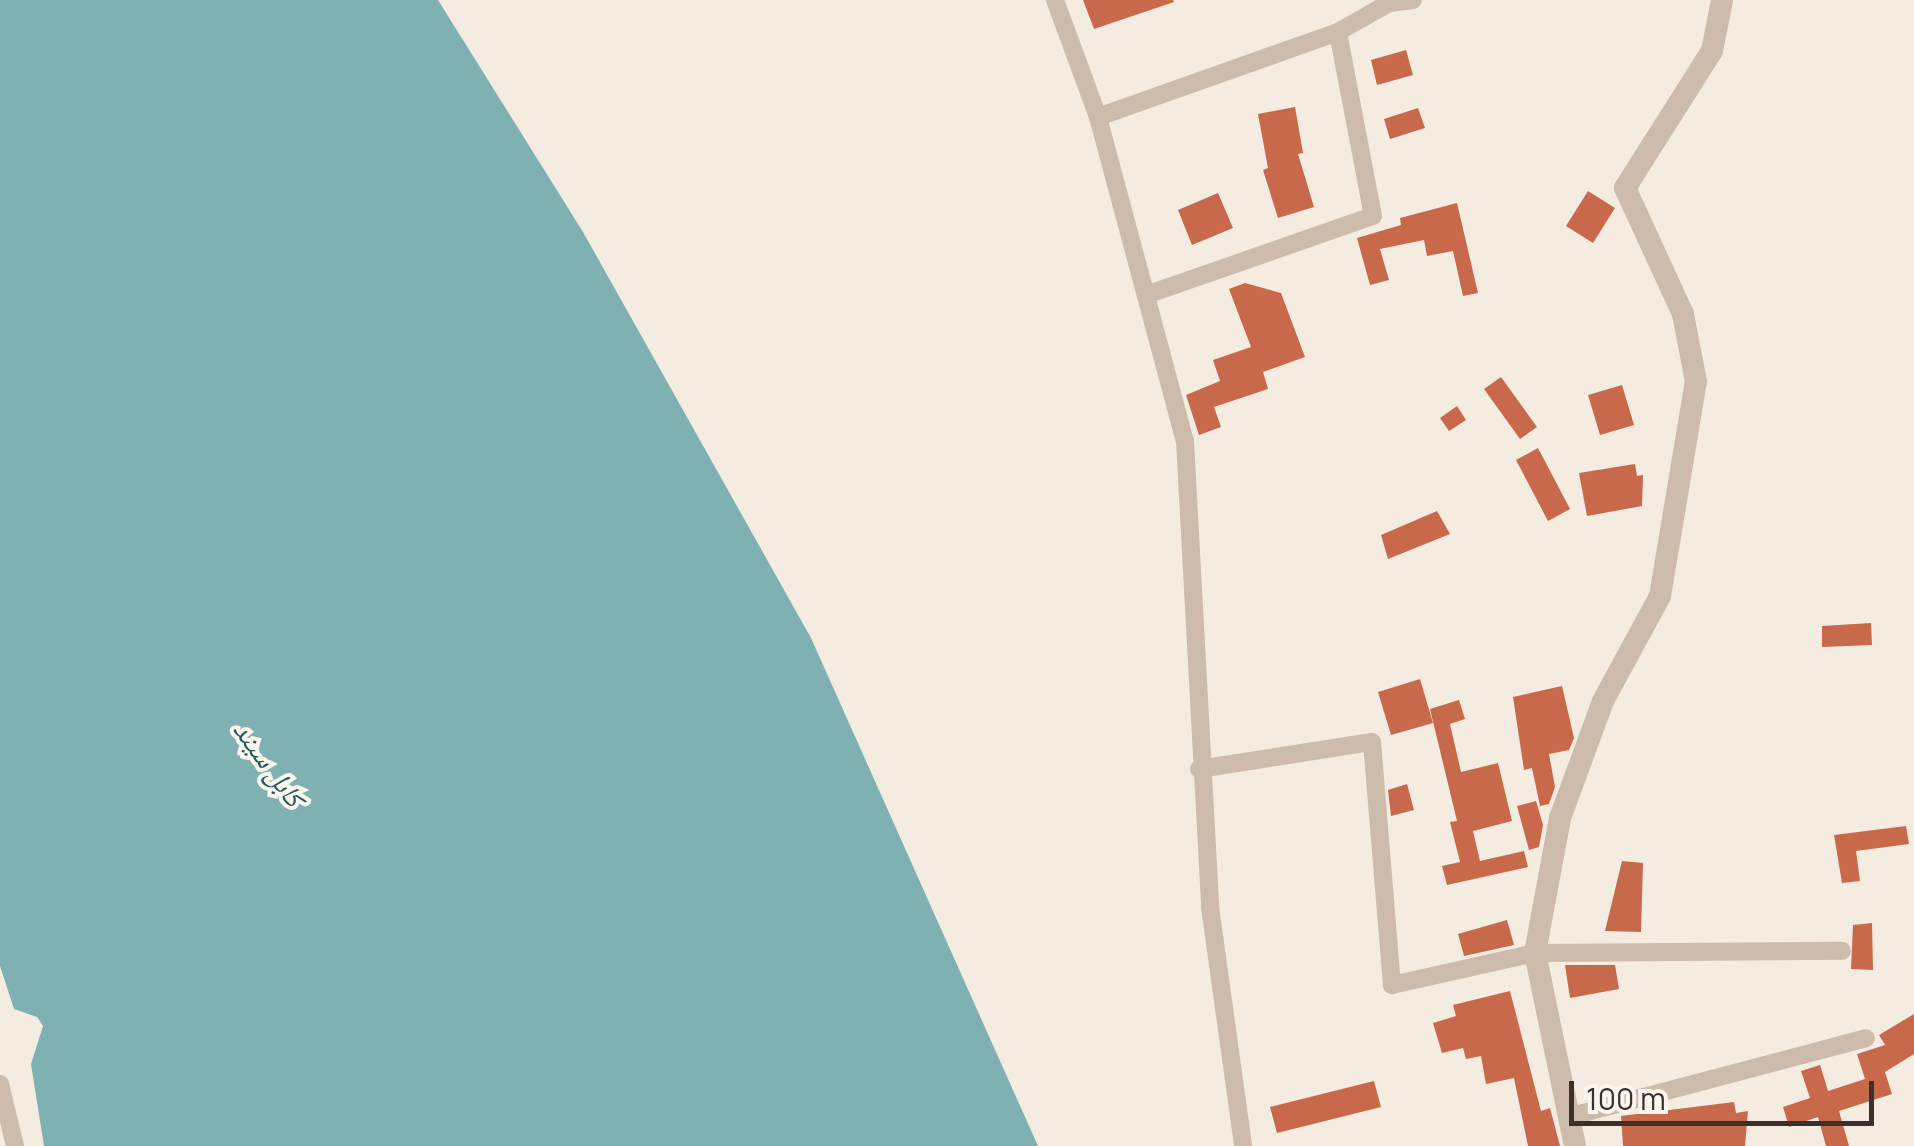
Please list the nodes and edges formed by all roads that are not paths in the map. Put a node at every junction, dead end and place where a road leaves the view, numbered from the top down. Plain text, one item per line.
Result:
1 (1055, 0) edge
2 (1413, 0) edge
3 (1722, 0) edge
4 (1338, 32) junction
5 (1098, 118) junction
6 (1146, 295) junction
7 (1200, 769) junction
8 (1842, 950) dead end
9 (1535, 953) junction
10 (1866, 1038) dead end
11 (0, 1084) edge
12 (1568, 1117) junction
13 (15, 1146) edge
14 (1243, 1146) edge
15 (1575, 1146) edge

1 - 5 street
2 - 4 street
3 - 9 street
4 - 5 street
4 - 6 street
5 - 6 street
6 - 7 street
7 - 9 street
7 - 14 street
8 - 9 street
9 - 12 street
10 - 12 street
11 - 13 street
12 - 15 street

